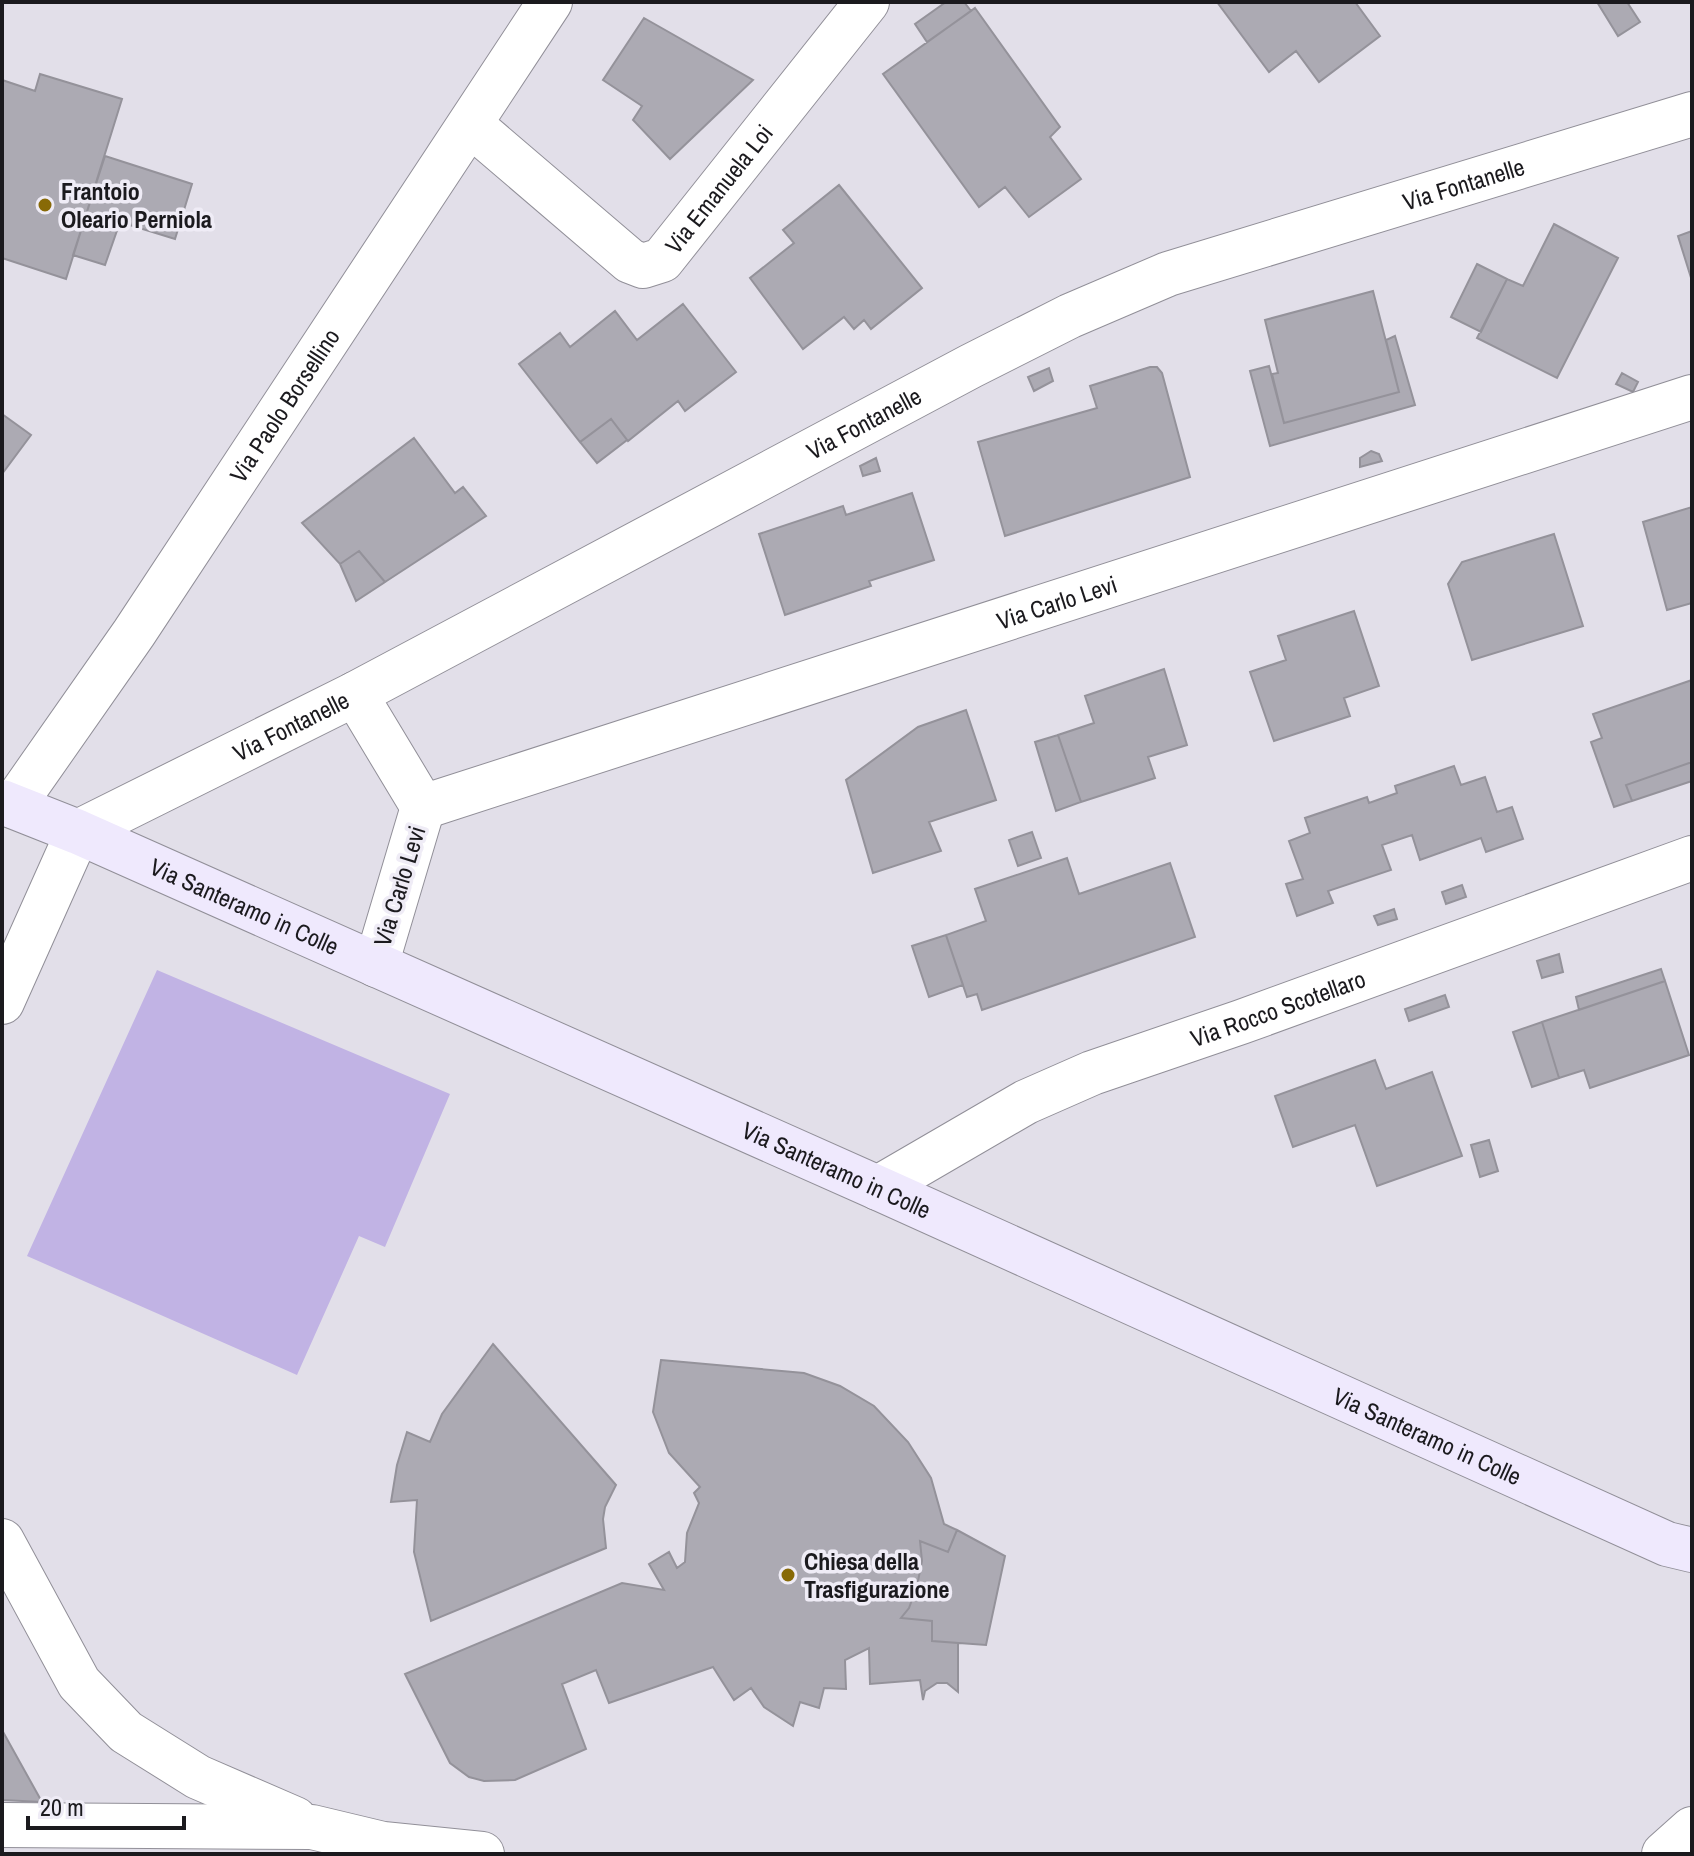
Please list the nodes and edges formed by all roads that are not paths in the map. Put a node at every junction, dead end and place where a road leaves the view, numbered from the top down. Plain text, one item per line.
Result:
1 (550, 2) edge
2 (867, 2) edge
3 (1692, 114) edge
4 (471, 125) junction
5 (1692, 397) edge
6 (355, 694) junction
7 (8, 804) edge
8 (423, 807) junction
9 (78, 832) junction
10 (1692, 858) edge
11 (376, 965) junction
12 (2, 1002) edge
13 (878, 1188) junction
14 (2, 1541) edge
15 (1684, 1554) edge
16 (2, 1825) edge
17 (1692, 1829) edge
18 (313, 1840) edge
19 (1692, 1852) edge
20 (482, 1854) edge
21 (1664, 1854) edge
22 (1680, 1854) edge

1 - 4 street, Via Paolo Borsellino
2 - 4 street, Via Emanuela Loi
3 - 6 street, Via Fontanelle
4 - 7 street, Via Paolo Borsellino
5 - 8 street, Via Carlo Levi
6 - 8 street, Via Carlo Levi
6 - 9 street, Via Fontanelle
7 - 9 main road, Via Santeramo in Colle
8 - 11 street, Via Carlo Levi
9 - 11 main road, Via Santeramo in Colle
9 - 12 street
10 - 13 street, Via Rocco Scotellaro
11 - 13 main road, Via Santeramo in Colle
13 - 15 main road, Via Santeramo in Colle
14 - 18 street
16 - 18 street
17 - 21 street
18 - 20 street
19 - 22 street

